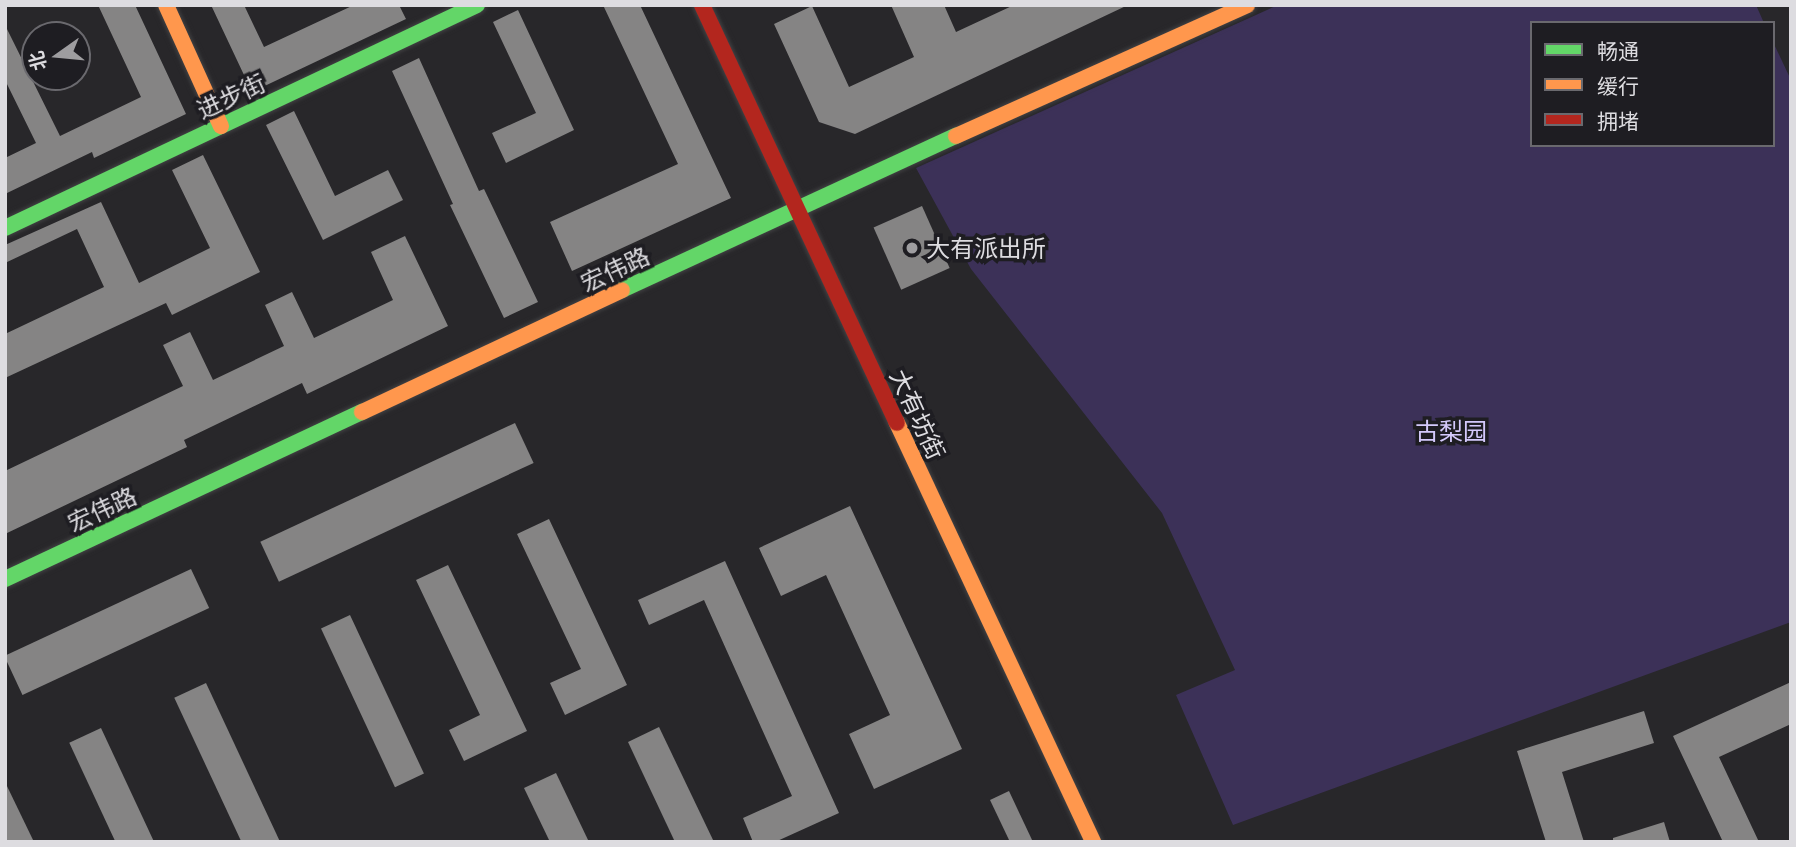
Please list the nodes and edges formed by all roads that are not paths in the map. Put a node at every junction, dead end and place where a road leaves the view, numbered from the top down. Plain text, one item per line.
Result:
1 (166, 5) edge
2 (477, 5) edge
3 (702, 5) edge
4 (1247, 5) edge
5 (222, 126) junction
6 (796, 209) junction
7 (5, 228) edge
8 (5, 579) edge
9 (1093, 842) edge

1 - 5 main road
2 - 5 main road, 进步街
3 - 6 main road, 大有坊街
4 - 6 main road, 宏伟路
5 - 7 main road, 进步街
6 - 8 main road, 宏伟路
6 - 9 main road, 大有坊街

